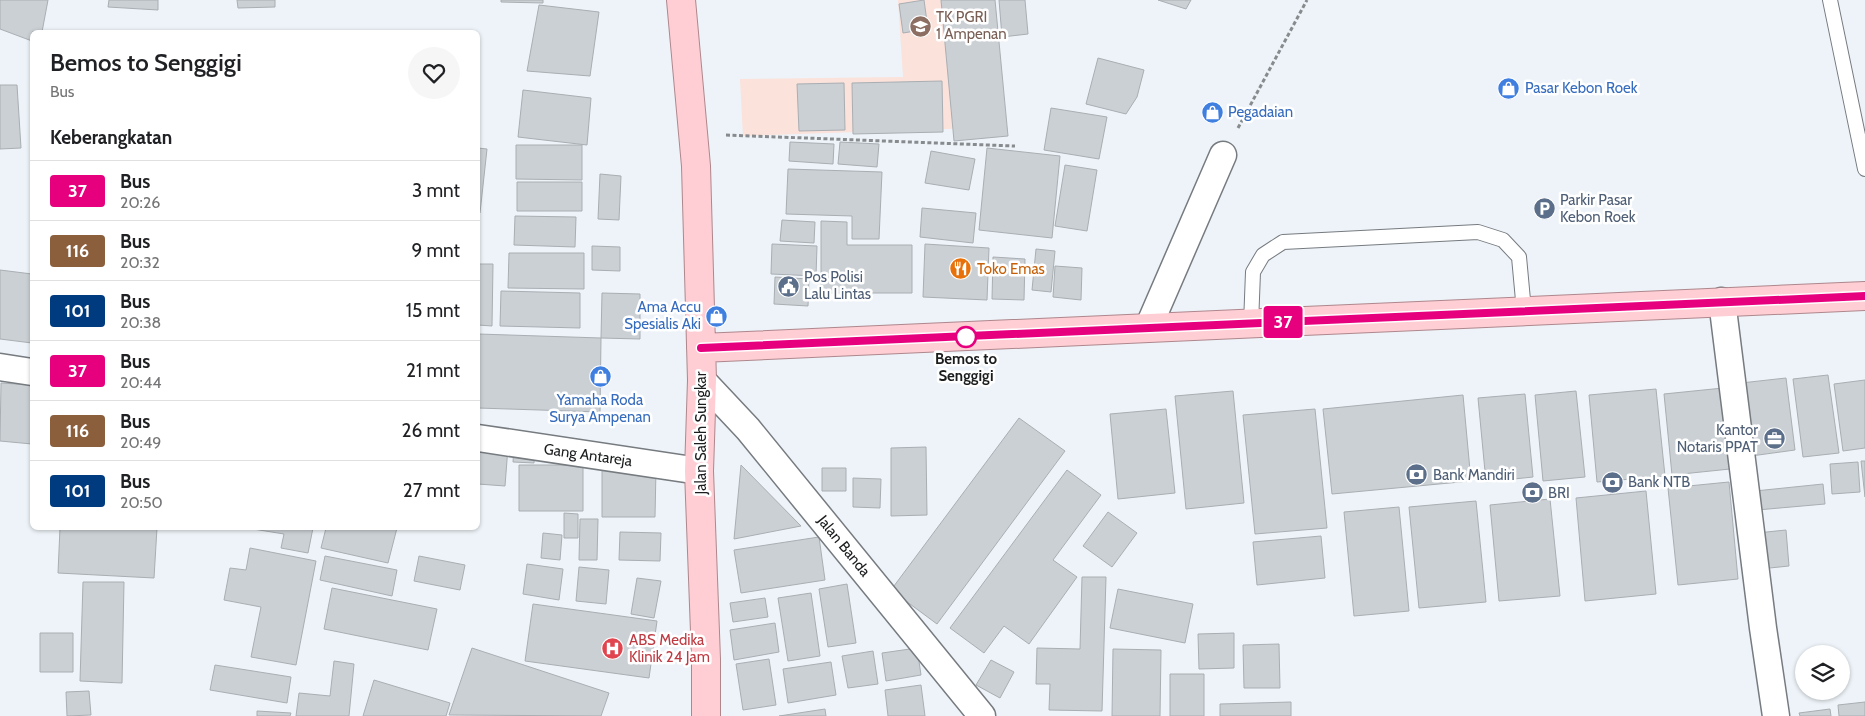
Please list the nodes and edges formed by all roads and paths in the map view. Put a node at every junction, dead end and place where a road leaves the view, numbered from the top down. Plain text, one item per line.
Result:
1 (681, 0) edge
2 (1307, 0) edge
3 (1830, 0) edge
4 (693, 134) junction
5 (1015, 146) dead end
6 (1223, 155) joint
7 (1865, 169) edge
8 (1865, 296) edge
9 (1722, 302) junction
10 (1524, 311) junction
11 (1251, 324) junction
12 (1148, 328) junction
13 (701, 348) junction
14 (0, 368) edge
15 (30, 372) edge
16 (702, 380) junction
17 (480, 438) edge
18 (700, 472) junction
19 (706, 716) edge
20 (982, 716) edge
21 (1776, 716) edge

1 - 4 highway, Jalan Saleh Sungkar
2 - 6 path
3 - 7 lane
4 - 5 path
4 - 13 highway, Jalan Saleh Sungkar
6 - 12 street
8 - 9 highway
9 - 10 highway
9 - 21 street
10 - 11 highway
10 - 11 lane
11 - 12 highway
12 - 13 highway
13 - 16 highway, Jalan Saleh Sungkar
14 - 15 street
16 - 18 highway, Jalan Saleh Sungkar
16 - 20 street, Jalan Banda
17 - 18 street, Gang Antareja
18 - 19 highway, Jalan Saleh Sungkar

